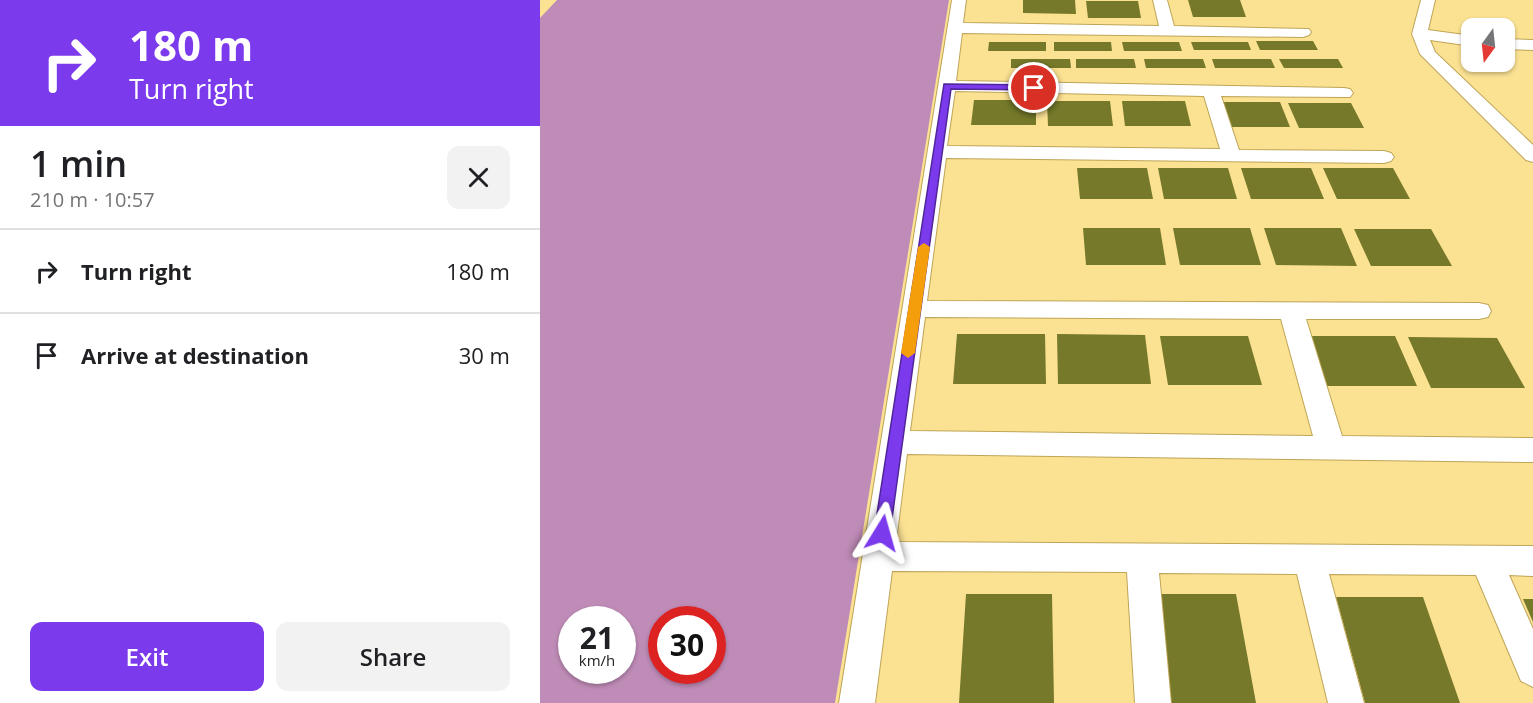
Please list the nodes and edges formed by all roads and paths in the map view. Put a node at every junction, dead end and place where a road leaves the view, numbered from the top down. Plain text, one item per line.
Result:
1 (959, 0) edge
2 (1160, 0) edge
3 (1428, 0) edge
4 (955, 28) junction
5 (1168, 32) junction
6 (1303, 32) dead end
7 (1420, 34) junction
8 (1461, 39) edge
9 (1515, 44) edge
10 (1533, 45) edge
11 (947, 86) junction
12 (1211, 91) junction
13 (1344, 93) dead end
14 (938, 152) junction
15 (1231, 155) junction
16 (1533, 156) edge
17 (1384, 157) dead end
18 (915, 309) junction
19 (1292, 310) junction
20 (1479, 311) dead end
21 (895, 442) junction
22 (1331, 448) junction
23 (1533, 450) edge
24 (879, 555) junction
25 (1142, 558) junction
26 (1309, 559) junction
27 (1486, 561) junction
28 (1533, 561) edge
29 (1533, 669) edge
30 (858, 703) edge
31 (1153, 703) edge
32 (1346, 703) edge

1 - 4 street
2 - 5 street
3 - 7 street
4 - 5 street
4 - 11 street
5 - 6 street
7 - 8 street
7 - 16 street
9 - 10 street
11 - 12 street
11 - 14 street
12 - 13 street
12 - 15 street
14 - 15 street
14 - 18 street
15 - 17 street
18 - 19 street
18 - 21 street
19 - 20 street
19 - 22 street
21 - 22 street
21 - 24 street
22 - 23 street
24 - 25 street
24 - 30 street
25 - 26 street
25 - 31 street
26 - 27 street
26 - 32 street
27 - 28 street
27 - 29 street

